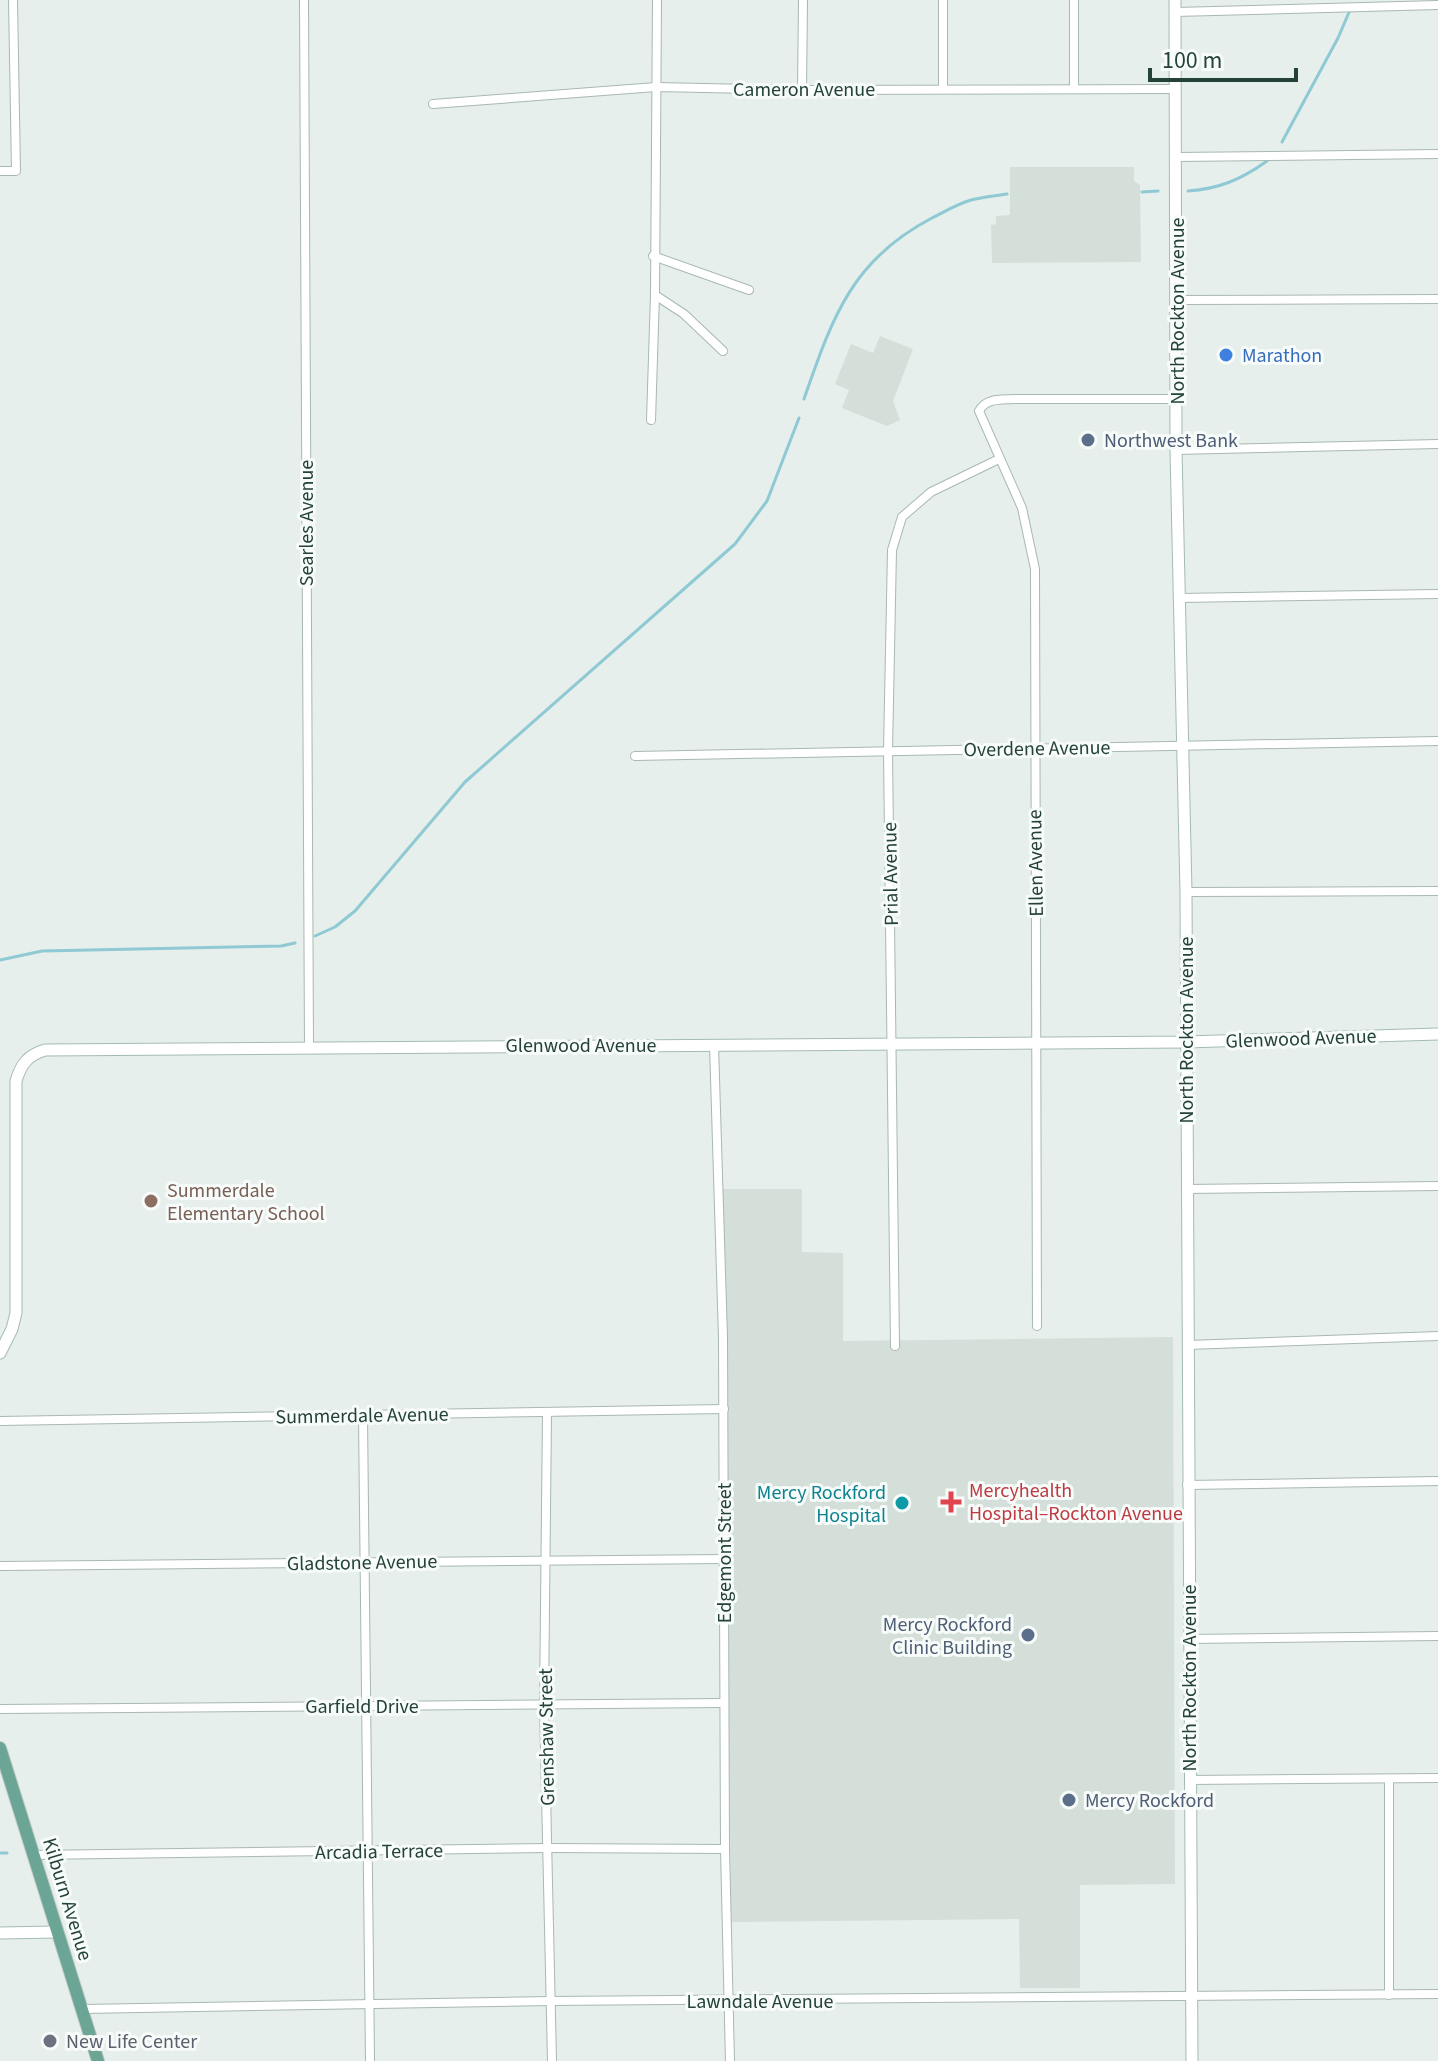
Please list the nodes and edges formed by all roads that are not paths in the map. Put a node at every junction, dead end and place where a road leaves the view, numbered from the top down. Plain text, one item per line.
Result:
1 (13, 0) edge
2 (304, 0) edge
3 (657, 0) edge
4 (803, 0) edge
5 (943, 0) edge
6 (1074, 0) edge
7 (1438, 5) edge
8 (1175, 6) edge
9 (656, 87) junction
10 (1074, 87) junction
11 (943, 88) junction
12 (1175, 89) junction
13 (802, 90) junction
14 (433, 104) dead end
15 (1438, 154) edge
16 (1176, 157) junction
17 (0, 171) edge
18 (653, 256) junction
19 (749, 290) dead end
20 (655, 295) junction
21 (1438, 299) edge
22 (1177, 300) junction
23 (723, 351) dead end
24 (1176, 399) junction
25 (651, 420) dead end
26 (1438, 444) edge
27 (1176, 450) junction
28 (999, 459) junction
29 (1438, 594) edge
30 (1180, 598) junction
31 (1438, 741) edge
32 (1183, 745) junction
33 (1034, 748) junction
34 (888, 751) junction
35 (635, 756) dead end
36 (1438, 891) edge
37 (1186, 892) junction
38 (1438, 1034) edge
39 (1037, 1042) junction
40 (1186, 1042) junction
41 (892, 1043) junction
42 (714, 1045) junction
43 (309, 1047) junction
44 (1438, 1186) edge
45 (1187, 1189) junction
46 (1037, 1326) dead end
47 (1438, 1336) edge
48 (1187, 1345) junction
49 (895, 1346) dead end
50 (0, 1353) edge
51 (724, 1409) junction
52 (547, 1413) junction
53 (363, 1416) junction
54 (0, 1421) edge
55 (1438, 1481) edge
56 (1187, 1485) junction
57 (724, 1559) junction
58 (545, 1560) junction
59 (364, 1561) junction
60 (0, 1566) edge
61 (1438, 1636) edge
62 (1189, 1639) junction
63 (724, 1703) junction
64 (544, 1705) junction
65 (365, 1706) junction
66 (0, 1709) edge
67 (0, 1748) edge
68 (1438, 1778) edge
69 (1389, 1779) junction
70 (1189, 1780) junction
71 (548, 1848) junction
72 (725, 1849) junction
73 (368, 1852) junction
74 (33, 1855) junction
75 (56, 1932) junction
76 (0, 1933) edge
77 (1438, 1994) edge
78 (1192, 1995) junction
79 (1389, 1995) junction
80 (550, 2001) junction
81 (730, 2002) junction
82 (369, 2004) junction
83 (82, 2009) junction
84 (98, 2061) edge
85 (370, 2061) edge
86 (552, 2061) edge
87 (730, 2061) edge
88 (1192, 2061) edge

1 - 17 street
2 - 43 street, Searles Avenue
3 - 9 street
4 - 13 street
5 - 11 street
6 - 10 street
7 - 8 street
8 - 12 main road, North Rockton Avenue
9 - 13 street, Cameron Avenue
9 - 14 street, Cameron Avenue
9 - 18 street
10 - 11 street, Cameron Avenue
10 - 12 street, Cameron Avenue
11 - 13 street, Cameron Avenue
12 - 16 main road, North Rockton Avenue
15 - 16 street
16 - 22 main road, North Rockton Avenue
18 - 19 street
18 - 20 street
20 - 23 street
20 - 25 street
21 - 22 street
22 - 24 main road, North Rockton Avenue
24 - 27 main road, North Rockton Avenue
24 - 28 street, Ellen Avenue
26 - 27 street
27 - 30 main road, North Rockton Avenue
28 - 33 street, Ellen Avenue
28 - 34 street, Prial Avenue
29 - 30 street
30 - 32 main road, North Rockton Avenue
31 - 32 street, Overdene Avenue
32 - 33 street, Overdene Avenue
32 - 37 main road, North Rockton Avenue
33 - 34 street, Overdene Avenue
33 - 39 street, Ellen Avenue
34 - 35 street, Overdene Avenue
34 - 41 street, Prial Avenue
36 - 37 street
37 - 40 main road, North Rockton Avenue
38 - 40 main road, Glenwood Avenue
39 - 40 main road, Glenwood Avenue
39 - 41 main road, Glenwood Avenue
39 - 46 street, Ellen Avenue
40 - 45 main road, North Rockton Avenue
41 - 42 main road, Glenwood Avenue
41 - 49 street, Prial Avenue
42 - 43 main road, Glenwood Avenue
42 - 51 street, Edgemont Street
43 - 50 main road, Glenwood Avenue
44 - 45 street
45 - 48 main road, North Rockton Avenue
47 - 48 street
48 - 56 main road, North Rockton Avenue
51 - 52 street, Summerdale Avenue
51 - 57 street, Edgemont Street
52 - 53 street, Summerdale Avenue
52 - 58 street, Grenshaw Street
53 - 54 street, Summerdale Avenue
53 - 59 street
55 - 56 street
56 - 62 main road, North Rockton Avenue
57 - 58 street, Gladstone Avenue
57 - 63 street, Edgemont Street
58 - 59 street, Gladstone Avenue
58 - 64 street, Grenshaw Street
59 - 60 street, Gladstone Avenue
59 - 65 street
61 - 62 street
62 - 70 main road, North Rockton Avenue
63 - 64 street, Garfield Drive
63 - 72 street, Edgemont Street
64 - 65 street, Garfield Drive
64 - 71 street, Grenshaw Street
65 - 66 street, Garfield Drive
65 - 73 street
67 - 74 main road, Kilburn Avenue
68 - 69 street
69 - 70 street
69 - 79 street
70 - 78 main road, North Rockton Avenue
71 - 72 street, Arcadia Terrace
71 - 73 street, Arcadia Terrace
71 - 80 street, Grenshaw Street
72 - 81 street, Edgemont Street
73 - 74 street, Arcadia Terrace
73 - 82 street
74 - 75 main road, Kilburn Avenue
75 - 76 main road
75 - 83 main road, Kilburn Avenue
77 - 79 street, Lawndale Avenue
78 - 79 street, Lawndale Avenue
78 - 81 street, Lawndale Avenue
78 - 88 main road, North Rockton Avenue
80 - 81 street, Lawndale Avenue
80 - 82 street, Lawndale Avenue
80 - 86 street, Grenshaw Street
81 - 87 street, Edgemont Street
82 - 83 street, Lawndale Avenue
82 - 85 street
83 - 84 main road, Kilburn Avenue

